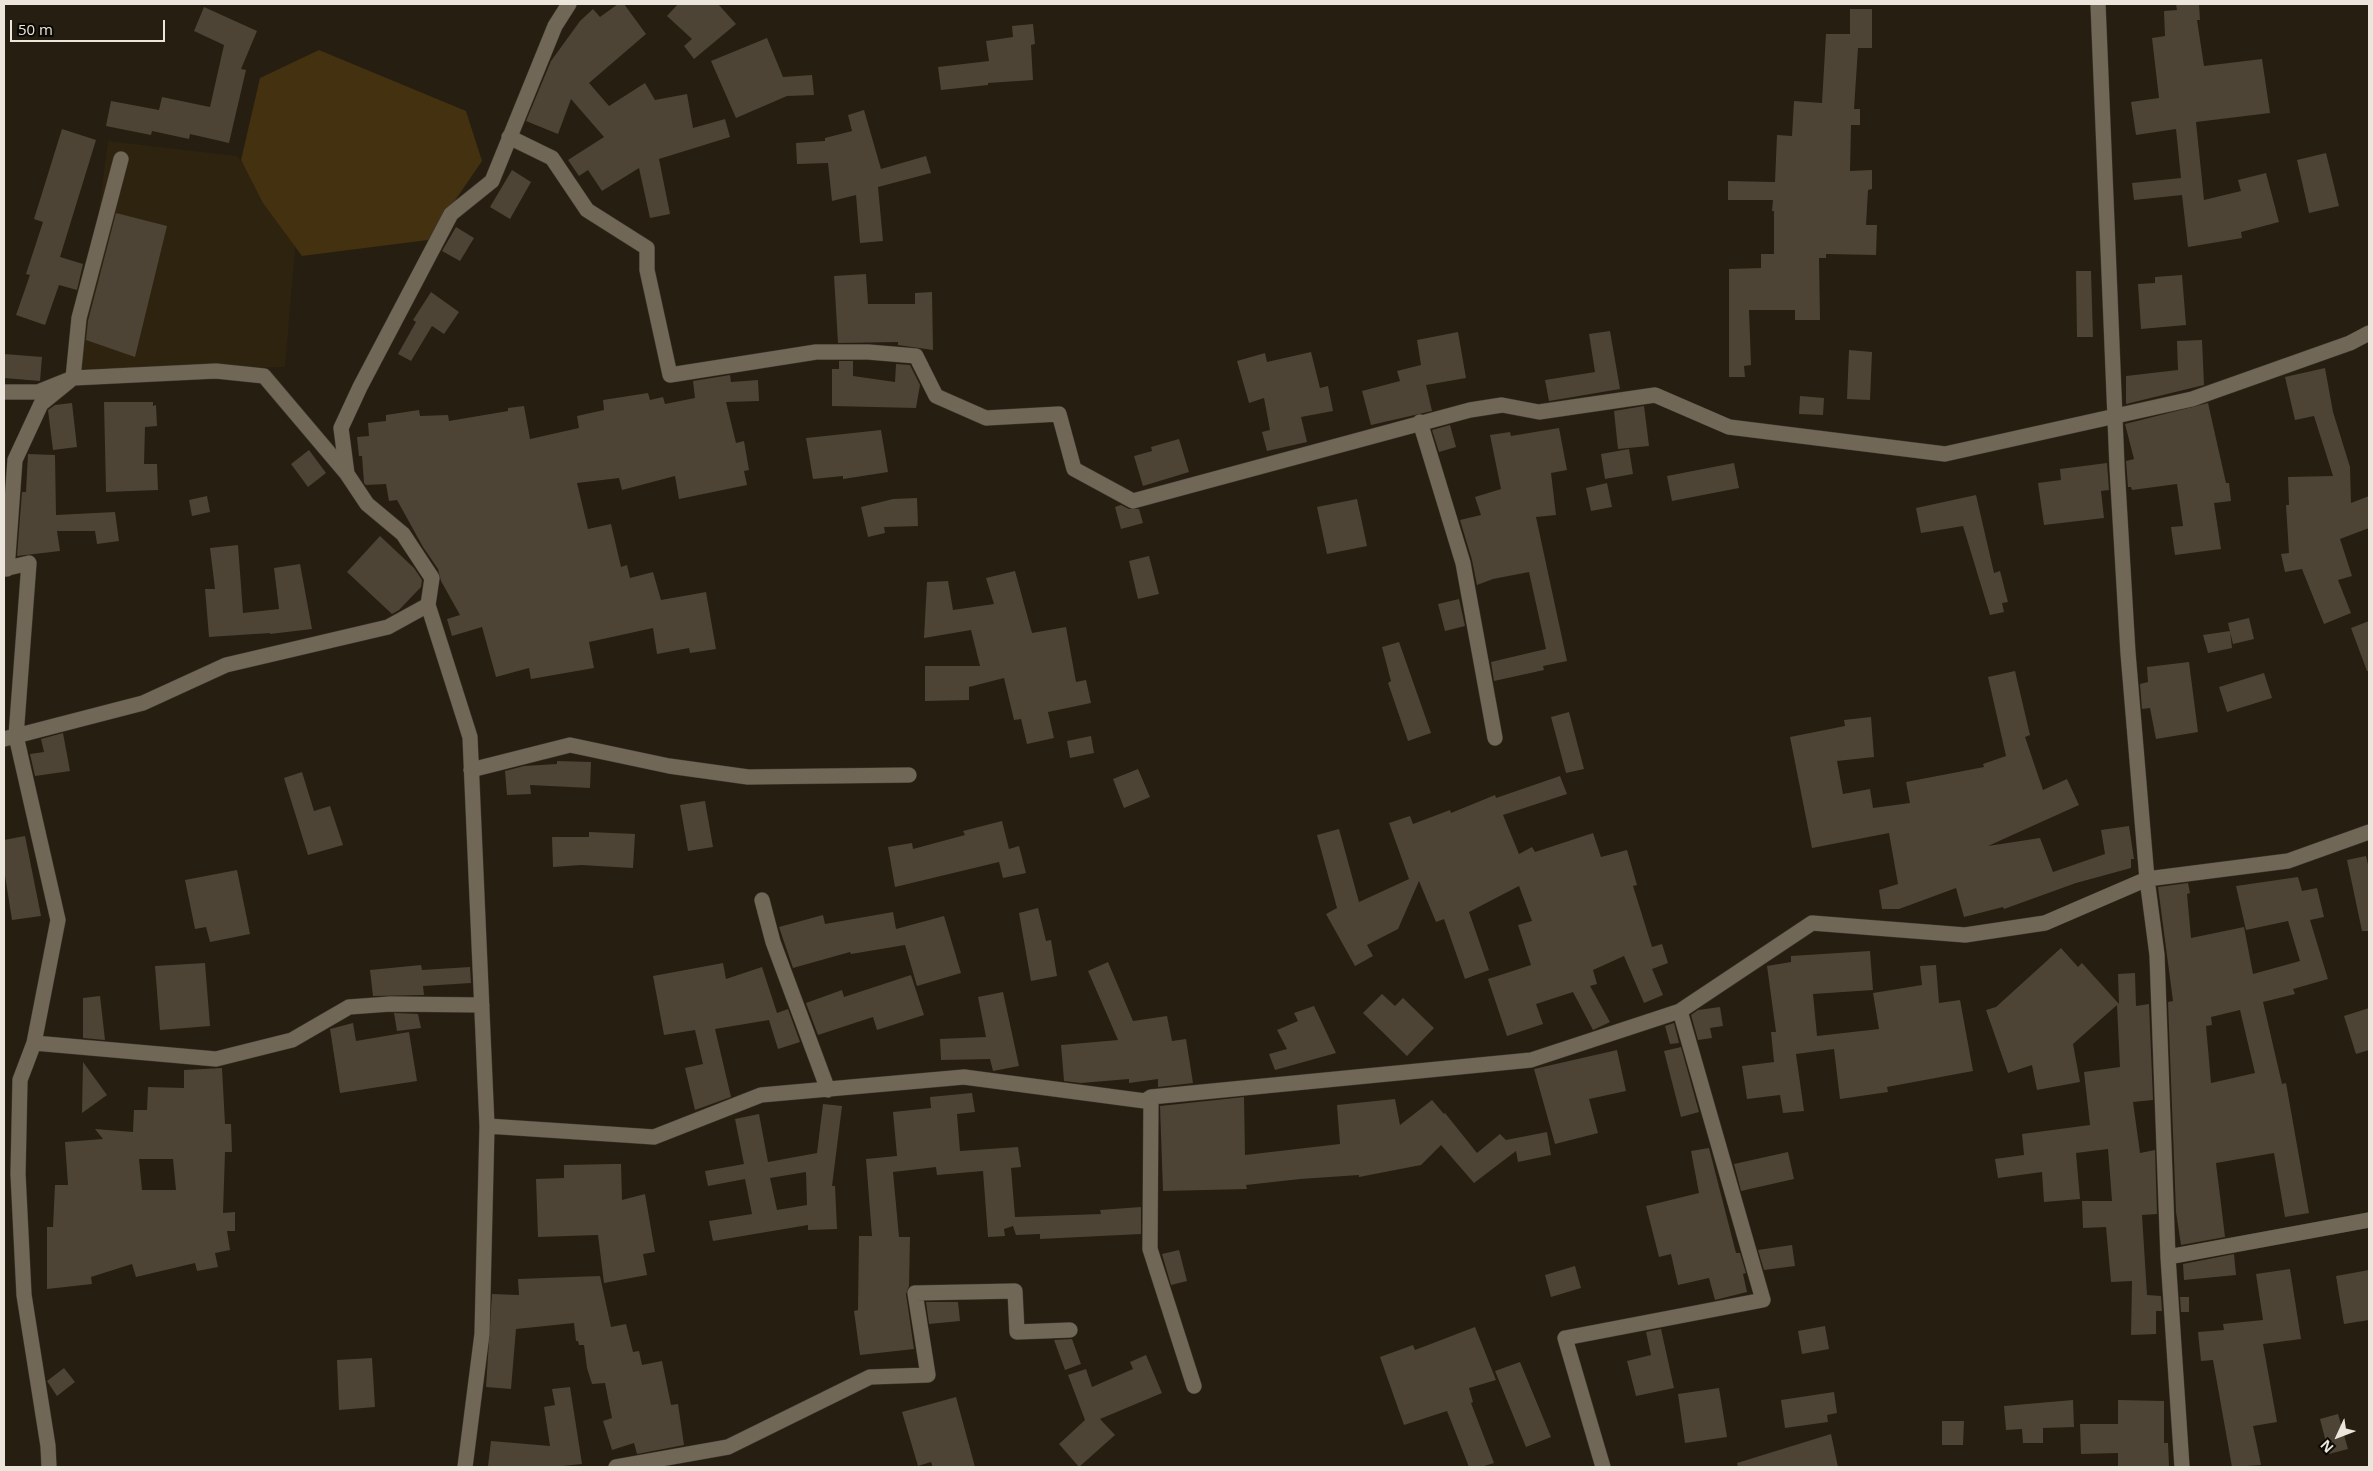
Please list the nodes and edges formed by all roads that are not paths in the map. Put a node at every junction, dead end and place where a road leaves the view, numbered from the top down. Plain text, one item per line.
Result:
1 (569, 4) edge
2 (2098, 4) edge
3 (509, 137) junction
4 (121, 159) dead end
5 (2369, 333) edge
6 (74, 378) junction
7 (4, 392) edge
8 (2114, 416) junction
9 (1420, 422) junction
10 (347, 474) junction
11 (5, 569) edge
12 (428, 605) junction
13 (10, 738) edge
14 (1495, 738) dead end
15 (471, 770) junction
16 (909, 775) dead end
17 (2369, 832) edge
18 (2147, 879) junction
19 (762, 900) dead end
20 (482, 1005) junction
21 (1680, 1011) junction
22 (34, 1043) junction
23 (828, 1090) junction
24 (1151, 1097) junction
25 (487, 1126) junction
26 (2369, 1220) edge
27 (2168, 1257) junction
28 (1070, 1330) dead end
29 (1194, 1386) dead end
30 (48, 1467) edge
31 (465, 1467) edge
32 (616, 1467) edge
33 (1603, 1467) edge
34 (2182, 1467) edge

1 - 3 street
2 - 8 street
3 - 9 street
3 - 10 street
4 - 6 street
5 - 8 street
6 - 7 street
6 - 10 street
6 - 11 street
8 - 9 street
8 - 18 street
9 - 14 street
10 - 12 street
11 - 13 street
12 - 13 street
12 - 15 street
13 - 22 street
15 - 16 street
15 - 20 street
17 - 18 street
18 - 21 street
18 - 27 street
19 - 23 street
20 - 22 street
20 - 25 street
21 - 24 street
21 - 33 street
22 - 30 street
23 - 24 street
23 - 25 street
24 - 29 street
25 - 31 street
26 - 27 street
27 - 34 street
28 - 32 street

